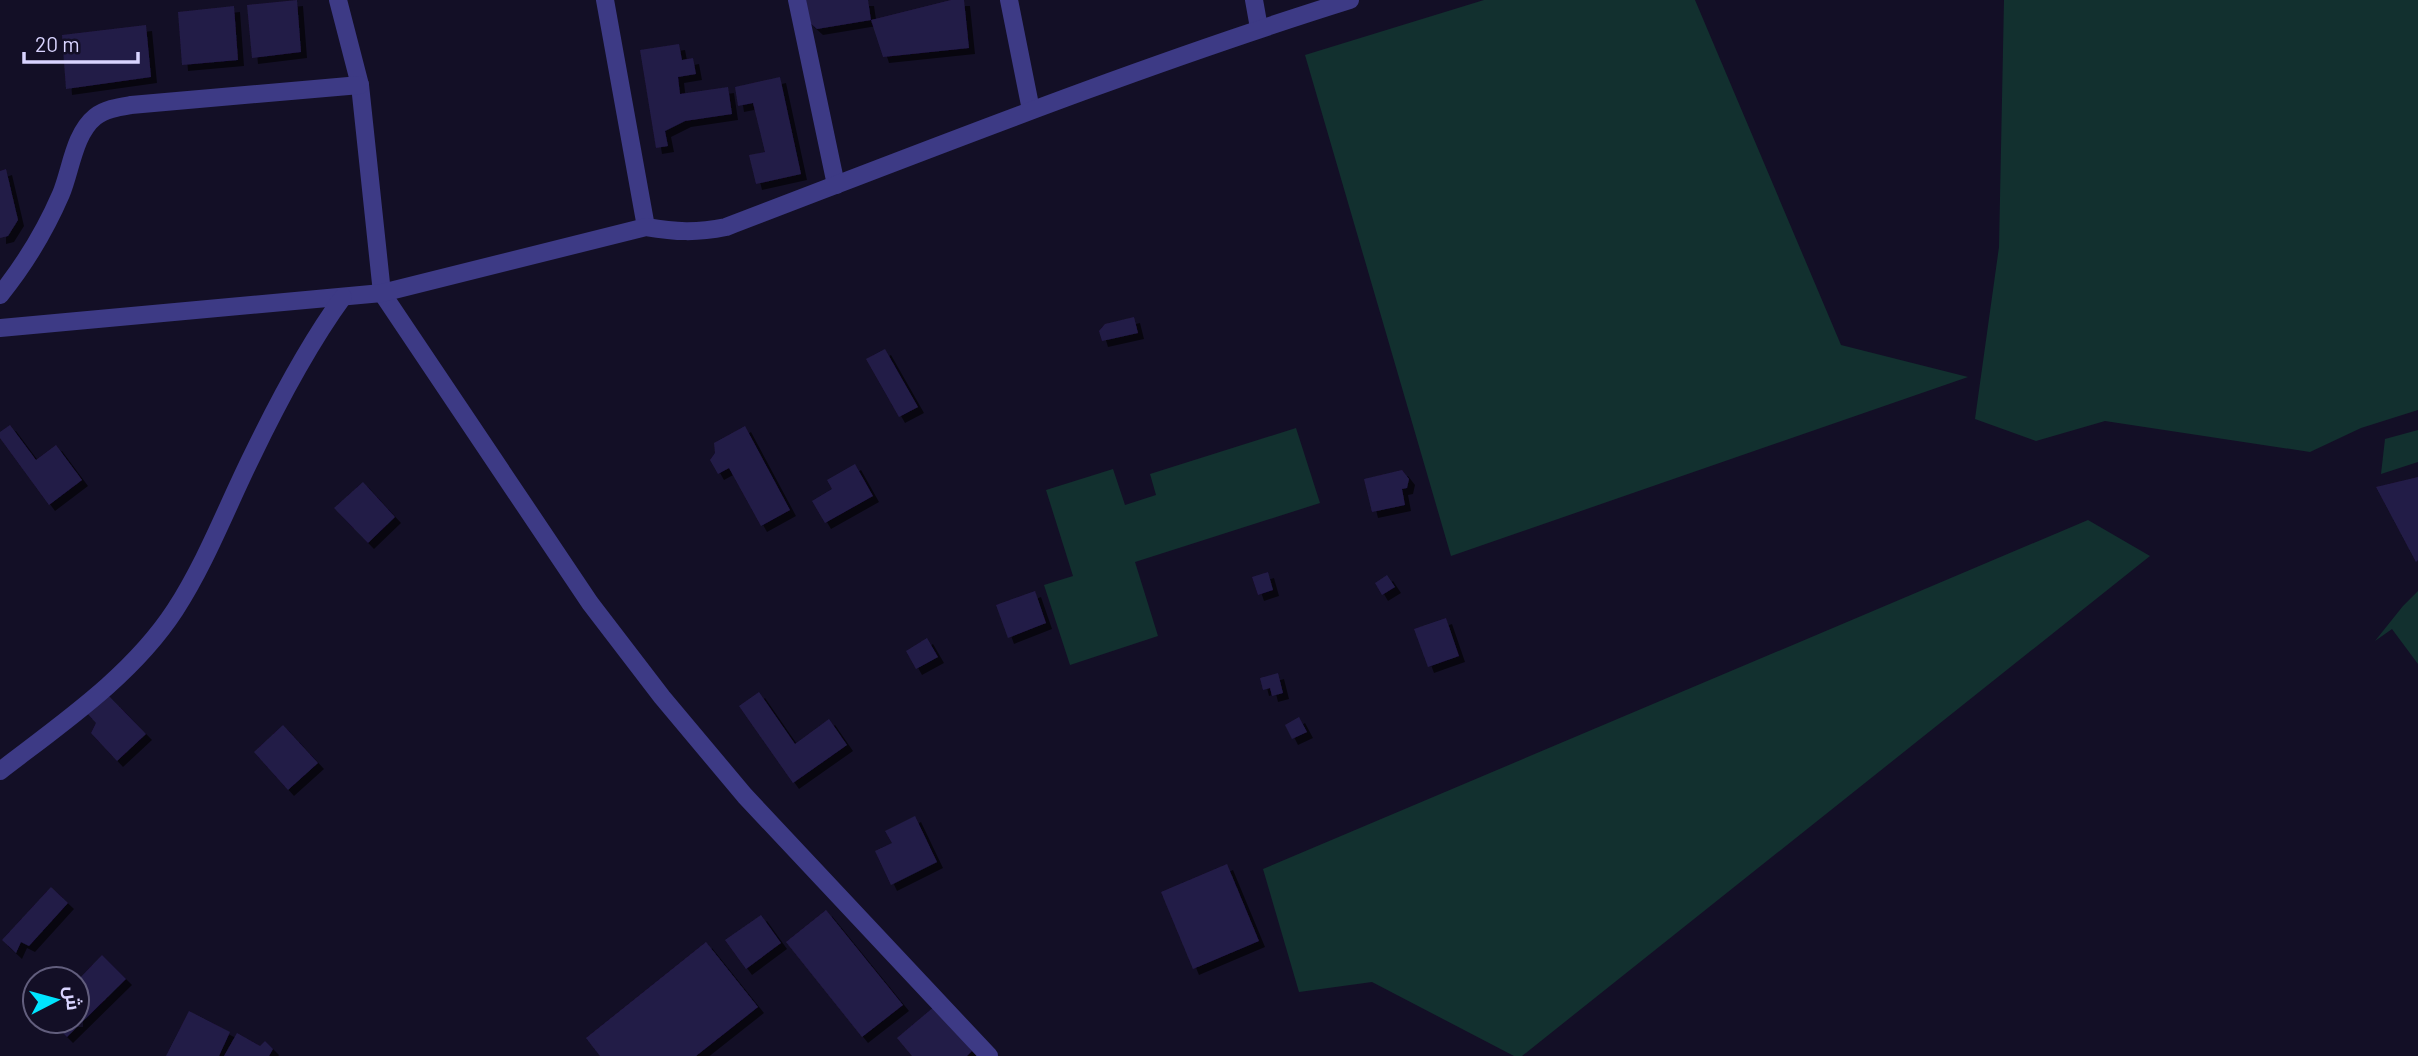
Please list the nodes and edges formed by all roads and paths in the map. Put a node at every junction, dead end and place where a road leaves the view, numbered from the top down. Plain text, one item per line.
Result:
1 (338, 0) edge
2 (605, 0) edge
3 (797, 0) edge
4 (1009, 0) edge
5 (1254, 0) edge
6 (1350, 0) edge
7 (1259, 29) junction
8 (360, 85) junction
9 (1031, 110) junction
10 (836, 185) junction
11 (646, 227) junction
12 (382, 293) junction
13 (0, 295) edge
14 (343, 298) junction
15 (0, 328) edge
16 (0, 771) edge
17 (989, 1056) edge

1 - 8 street
2 - 11 street
3 - 10 street
4 - 9 street
5 - 7 street
6 - 7 street
7 - 9 street
8 - 12 street
8 - 13 street
9 - 10 street
10 - 11 street
11 - 12 street
12 - 14 street
12 - 17 street
14 - 15 street
14 - 16 street

